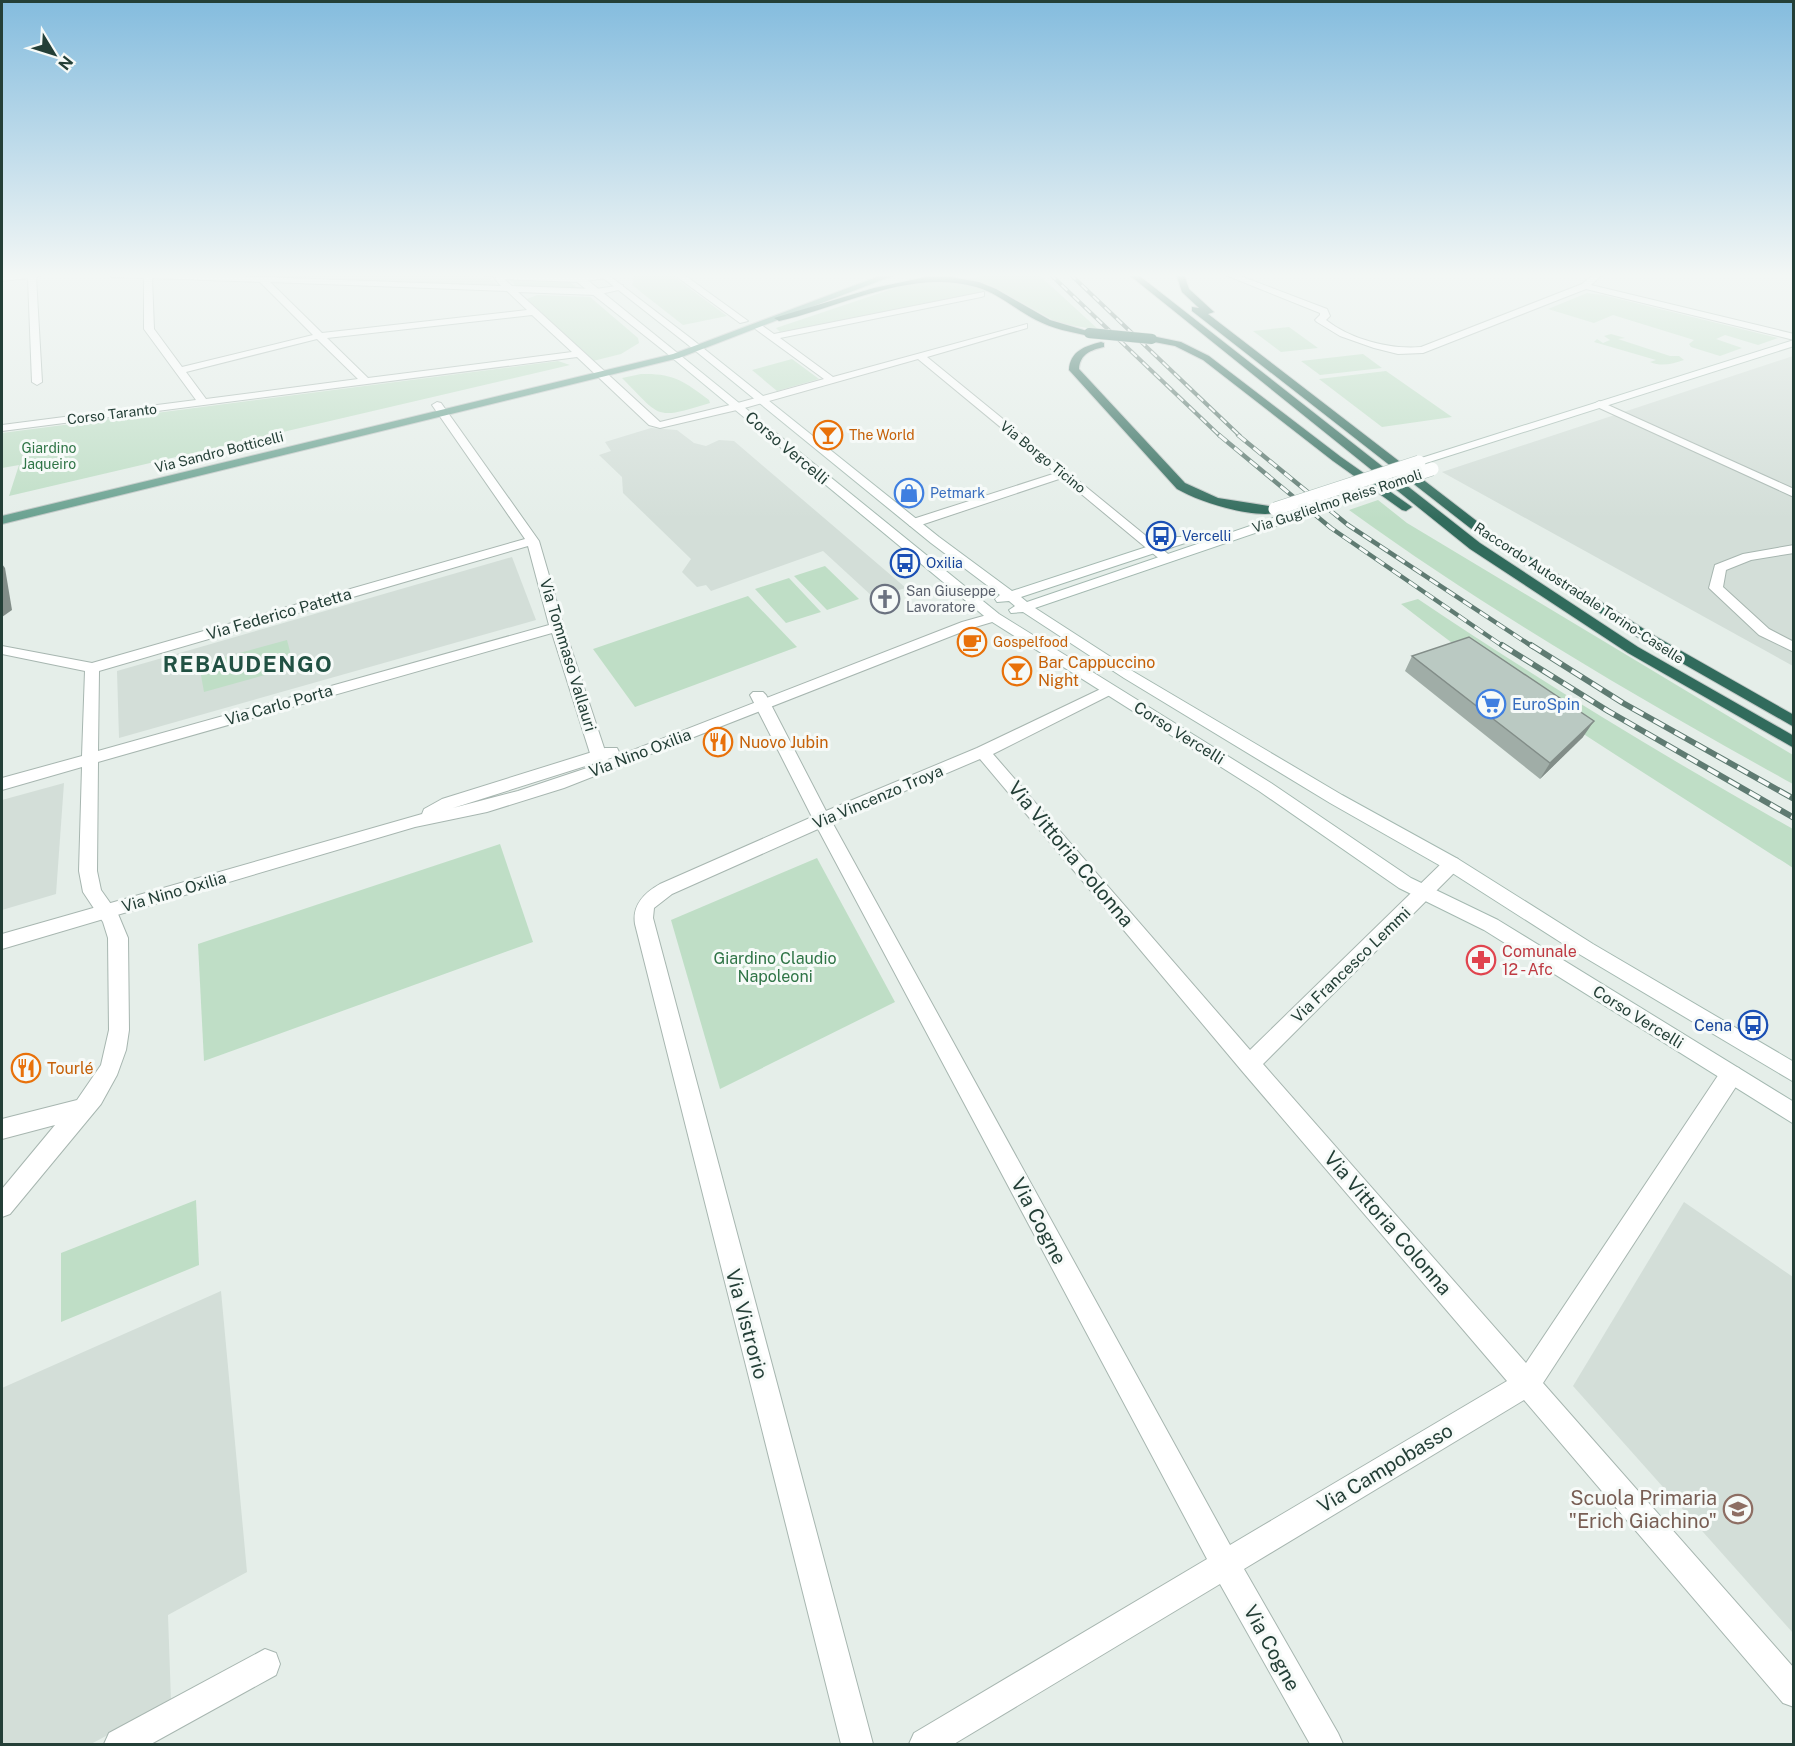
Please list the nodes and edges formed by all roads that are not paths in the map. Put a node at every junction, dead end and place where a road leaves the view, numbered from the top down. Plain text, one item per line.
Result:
1 (37, 355) edge
2 (169, 355) edge
3 (242, 355) edge
4 (339, 355) edge
5 (569, 355) edge
6 (582, 355) edge
7 (661, 355) edge
8 (674, 355) edge
9 (706, 355) edge
10 (797, 355) edge
11 (1078, 355) edge
12 (1201, 355) edge
13 (1234, 355) edge
14 (1255, 355) edge
15 (1258, 355) edge
16 (1754, 355) edge
17 (1786, 355) edge
18 (920, 356) joint
19 (180, 371) junction
20 (599, 371) junction
21 (1280, 375) junction
22 (831, 380) junction
23 (37, 382) dead end
24 (367, 383) junction
25 (760, 400) junction
26 (203, 402) junction
27 (1599, 404) junction
28 (737, 407) junction
29 (441, 409) junction
30 (1612, 410) junction
31 (2, 428) edge
32 (1064, 474) junction
33 (62, 493) dead end
34 (1794, 494) edge
35 (27, 501) dead end
36 (2, 507) edge
37 (1274, 510) junction
38 (2, 520) edge
39 (914, 523) junction
40 (533, 541) junction
41 (1155, 549) junction
42 (1794, 549) edge
43 (1167, 558) junction
44 (1530, 584) junction
45 (1065, 592) junction
46 (1009, 597) junction
47 (981, 607) junction
48 (1024, 607) junction
49 (994, 618) junction
50 (557, 627) junction
51 (1063, 632) junction
52 (1794, 648) edge
53 (2, 650) edge
54 (92, 668) junction
55 (1109, 690) junction
56 (760, 700) junction
57 (1794, 722) edge
58 (1794, 743) edge
59 (983, 752) junction
60 (91, 759) junction
61 (601, 763) junction
62 (2, 784) edge
63 (822, 820) junction
64 (1452, 864) junction
65 (1424, 893) junction
66 (647, 903) joint
67 (106, 912) junction
68 (2, 942) edge
69 (1249, 1064) junction
70 (1794, 1072) edge
71 (1731, 1075) junction
72 (84, 1108) junction
73 (1794, 1114) edge
74 (2, 1129) edge
75 (2, 1206) edge
76 (1528, 1383) junction
77 (1225, 1564) junction
78 (265, 1664) dead end
79 (1794, 1692) edge
80 (120, 1744) edge
81 (856, 1744) edge
82 (926, 1744) edge
83 (1327, 1744) edge

1 - 23 street
2 - 19 street
3 - 19 street
4 - 24 street
5 - 24 street, Corso Taranto
6 - 20 street
7 - 20 main road, Via Sandro Botticelli
8 - 28 street, Corso Vercelli
9 - 25 street, Corso Vercelli
10 - 22 street
11 - 37 highway, bridge
12 - 44 highway
13 - 44 highway, Raccordo Autostradale Torino-Caselle
14 - 21 highway, Raccordo Autostradale Torino-Caselle
15 - 21 highway
16 - 27 street, Via Guglielmo Reiss Romoli
17 - 30 street, Via Guglielmo Reiss Romoli
18 - 22 street
18 - 32 street, Via Borgo Ticino
19 - 26 street
20 - 28 street
20 - 29 main road, Via Sandro Botticelli
21 - 57 highway, Raccordo Autostradale Torino-Caselle
22 - 25 street
24 - 26 street, Corso Taranto
25 - 28 street
25 - 39 street, Corso Vercelli
26 - 31 street, Corso Taranto
27 - 30 street
27 - 37 street, Via Guglielmo Reiss Romoli, bridge
28 - 47 street, Corso Vercelli
29 - 33 main road, Via Sandro Botticelli
29 - 38 main road, Via Sandro Botticelli
29 - 40 street
30 - 34 street
30 - 43 street, Via Guglielmo Reiss Romoli, bridge
32 - 39 street
32 - 41 street, Via Borgo Ticino
35 - 36 main road
37 - 41 street, Via Guglielmo Reiss Romoli
39 - 46 street, Corso Vercelli
40 - 50 street, Via Tommaso Vallauri
40 - 54 street, Via Federico Patetta
41 - 43 street, Via Borgo Ticino
41 - 46 street, Via Guglielmo Reiss Romoli
42 - 52 street
43 - 45 street, Via Guglielmo Reiss Romoli
44 - 58 highway, Raccordo Autostradale Torino-Caselle
45 - 48 street, Via Guglielmo Reiss Romoli
45 - 51 street
46 - 47 street, Via Guglielmo Reiss Romoli
46 - 48 street, Corso Vercelli
47 - 49 street, Corso Vercelli
47 - 56 street, Via Nino Oxilia
48 - 49 street, Via Guglielmo Reiss Romoli
48 - 51 street, Corso Vercelli
49 - 55 street, Corso Vercelli
49 - 56 street, Via Nino Oxilia
50 - 60 street, Via Carlo Porta
50 - 61 street, Via Tommaso Vallauri
51 - 64 street, Corso Vercelli
53 - 54 street
54 - 60 street
55 - 59 street, Via Vincenzo Troya
55 - 65 street, Corso Vercelli
56 - 61 street, Via Nino Oxilia
56 - 63 street, Via Cogne
59 - 63 street, Via Vincenzo Troya
59 - 69 street, Via Vittoria Colonna
60 - 62 street, Via Carlo Porta
60 - 67 street
61 - 67 street, Via Nino Oxilia
63 - 66 street, Via Vincenzo Troya
63 - 77 street, Via Cogne
64 - 65 street, Via Francesco Lemmi
64 - 70 street, Corso Vercelli
65 - 69 street, Via Francesco Lemmi
65 - 71 street, Corso Vercelli
66 - 81 street, Via Vistrorio
67 - 68 street, Via Nino Oxilia
67 - 72 street
69 - 76 street, Via Vittoria Colonna
71 - 73 street, Corso Vercelli
71 - 76 street, Via Campobasso
72 - 74 street
72 - 75 street
76 - 77 street, Via Campobasso
76 - 79 street, Via Vittoria Colonna
77 - 82 street, Via Campobasso
77 - 83 street, Via Cogne
78 - 80 street

